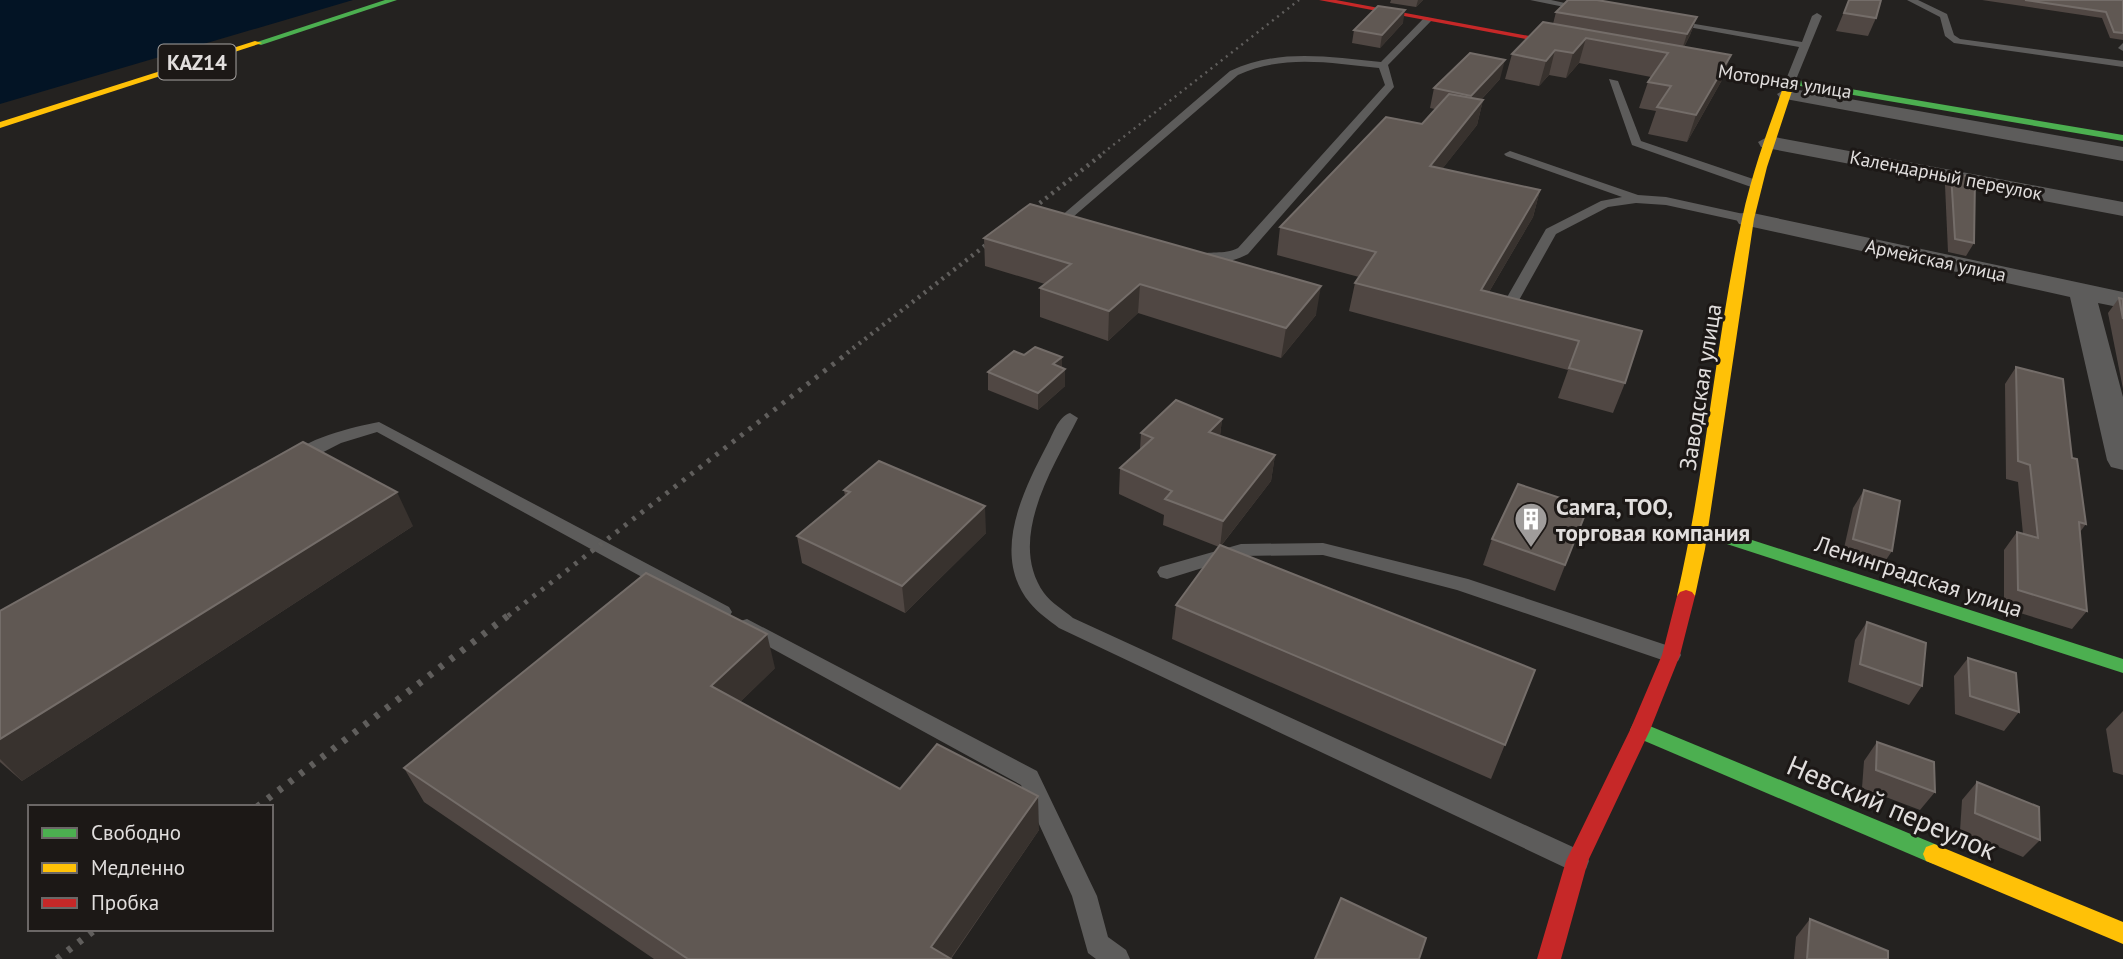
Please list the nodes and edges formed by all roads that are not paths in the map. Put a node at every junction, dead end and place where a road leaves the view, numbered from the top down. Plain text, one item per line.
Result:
1 (393, 0) edge
2 (1323, 0) edge
3 (1534, 0) edge
4 (1912, 0) edge
5 (1602, 11) edge
6 (1817, 16) dead end
7 (1428, 19) junction
8 (1656, 20) edge
9 (1805, 45) junction
10 (1601, 50) edge
11 (1654, 59) edge
12 (2123, 64) edge
13 (1383, 65) junction
14 (1613, 81) dead end
15 (1788, 88) junction
16 (0, 125) edge
17 (2123, 138) edge
18 (1769, 142) junction
19 (1510, 154) dead end
20 (2123, 154) edge
21 (1758, 185) junction
22 (1636, 198) junction
23 (2123, 209) edge
24 (1748, 219) junction
25 (1101, 232) edge
26 (1195, 255) edge
27 (2082, 291) junction
28 (1513, 299) edge
29 (2123, 300) edge
30 (1070, 418) dead end
31 (2123, 460) edge
32 (279, 469) edge
33 (1702, 530) junction
34 (1167, 572) dead end
35 (1671, 655) junction
36 (2123, 666) edge
37 (1640, 730) junction
38 (1577, 860) junction
39 (2123, 933) edge
40 (1117, 959) edge
41 (1549, 959) edge

1 - 16 main road, KAZ14
2 - 7 main road
3 - 5 lane
4 - 12 lane
6 - 9 lane
7 - 10 main road
7 - 13 lane
8 - 9 lane
9 - 15 lane
11 - 15 main road, Моторная улица
13 - 25 lane
13 - 26 lane
14 - 21 lane
15 - 17 main road, Моторная улица
15 - 18 main road, Заводская улица
15 - 20 street, Моторная улица
18 - 21 main road, Заводская улица
18 - 23 street, Календарный переулок
19 - 22 lane
21 - 24 main road, Заводская улица
22 - 24 lane
22 - 28 lane
24 - 27 street, Армейская улица
24 - 33 main road, Заводская улица
27 - 29 street, Армейская улица
27 - 31 street
30 - 38 lane
32 - 40 lane
33 - 35 main road, Заводская улица
33 - 36 main road, Ленинградская улица
34 - 35 lane
35 - 37 main road, Заводская улица
37 - 38 main road, Заводская улица
37 - 39 main road, Невский переулок
38 - 41 main road, Заводская улица

